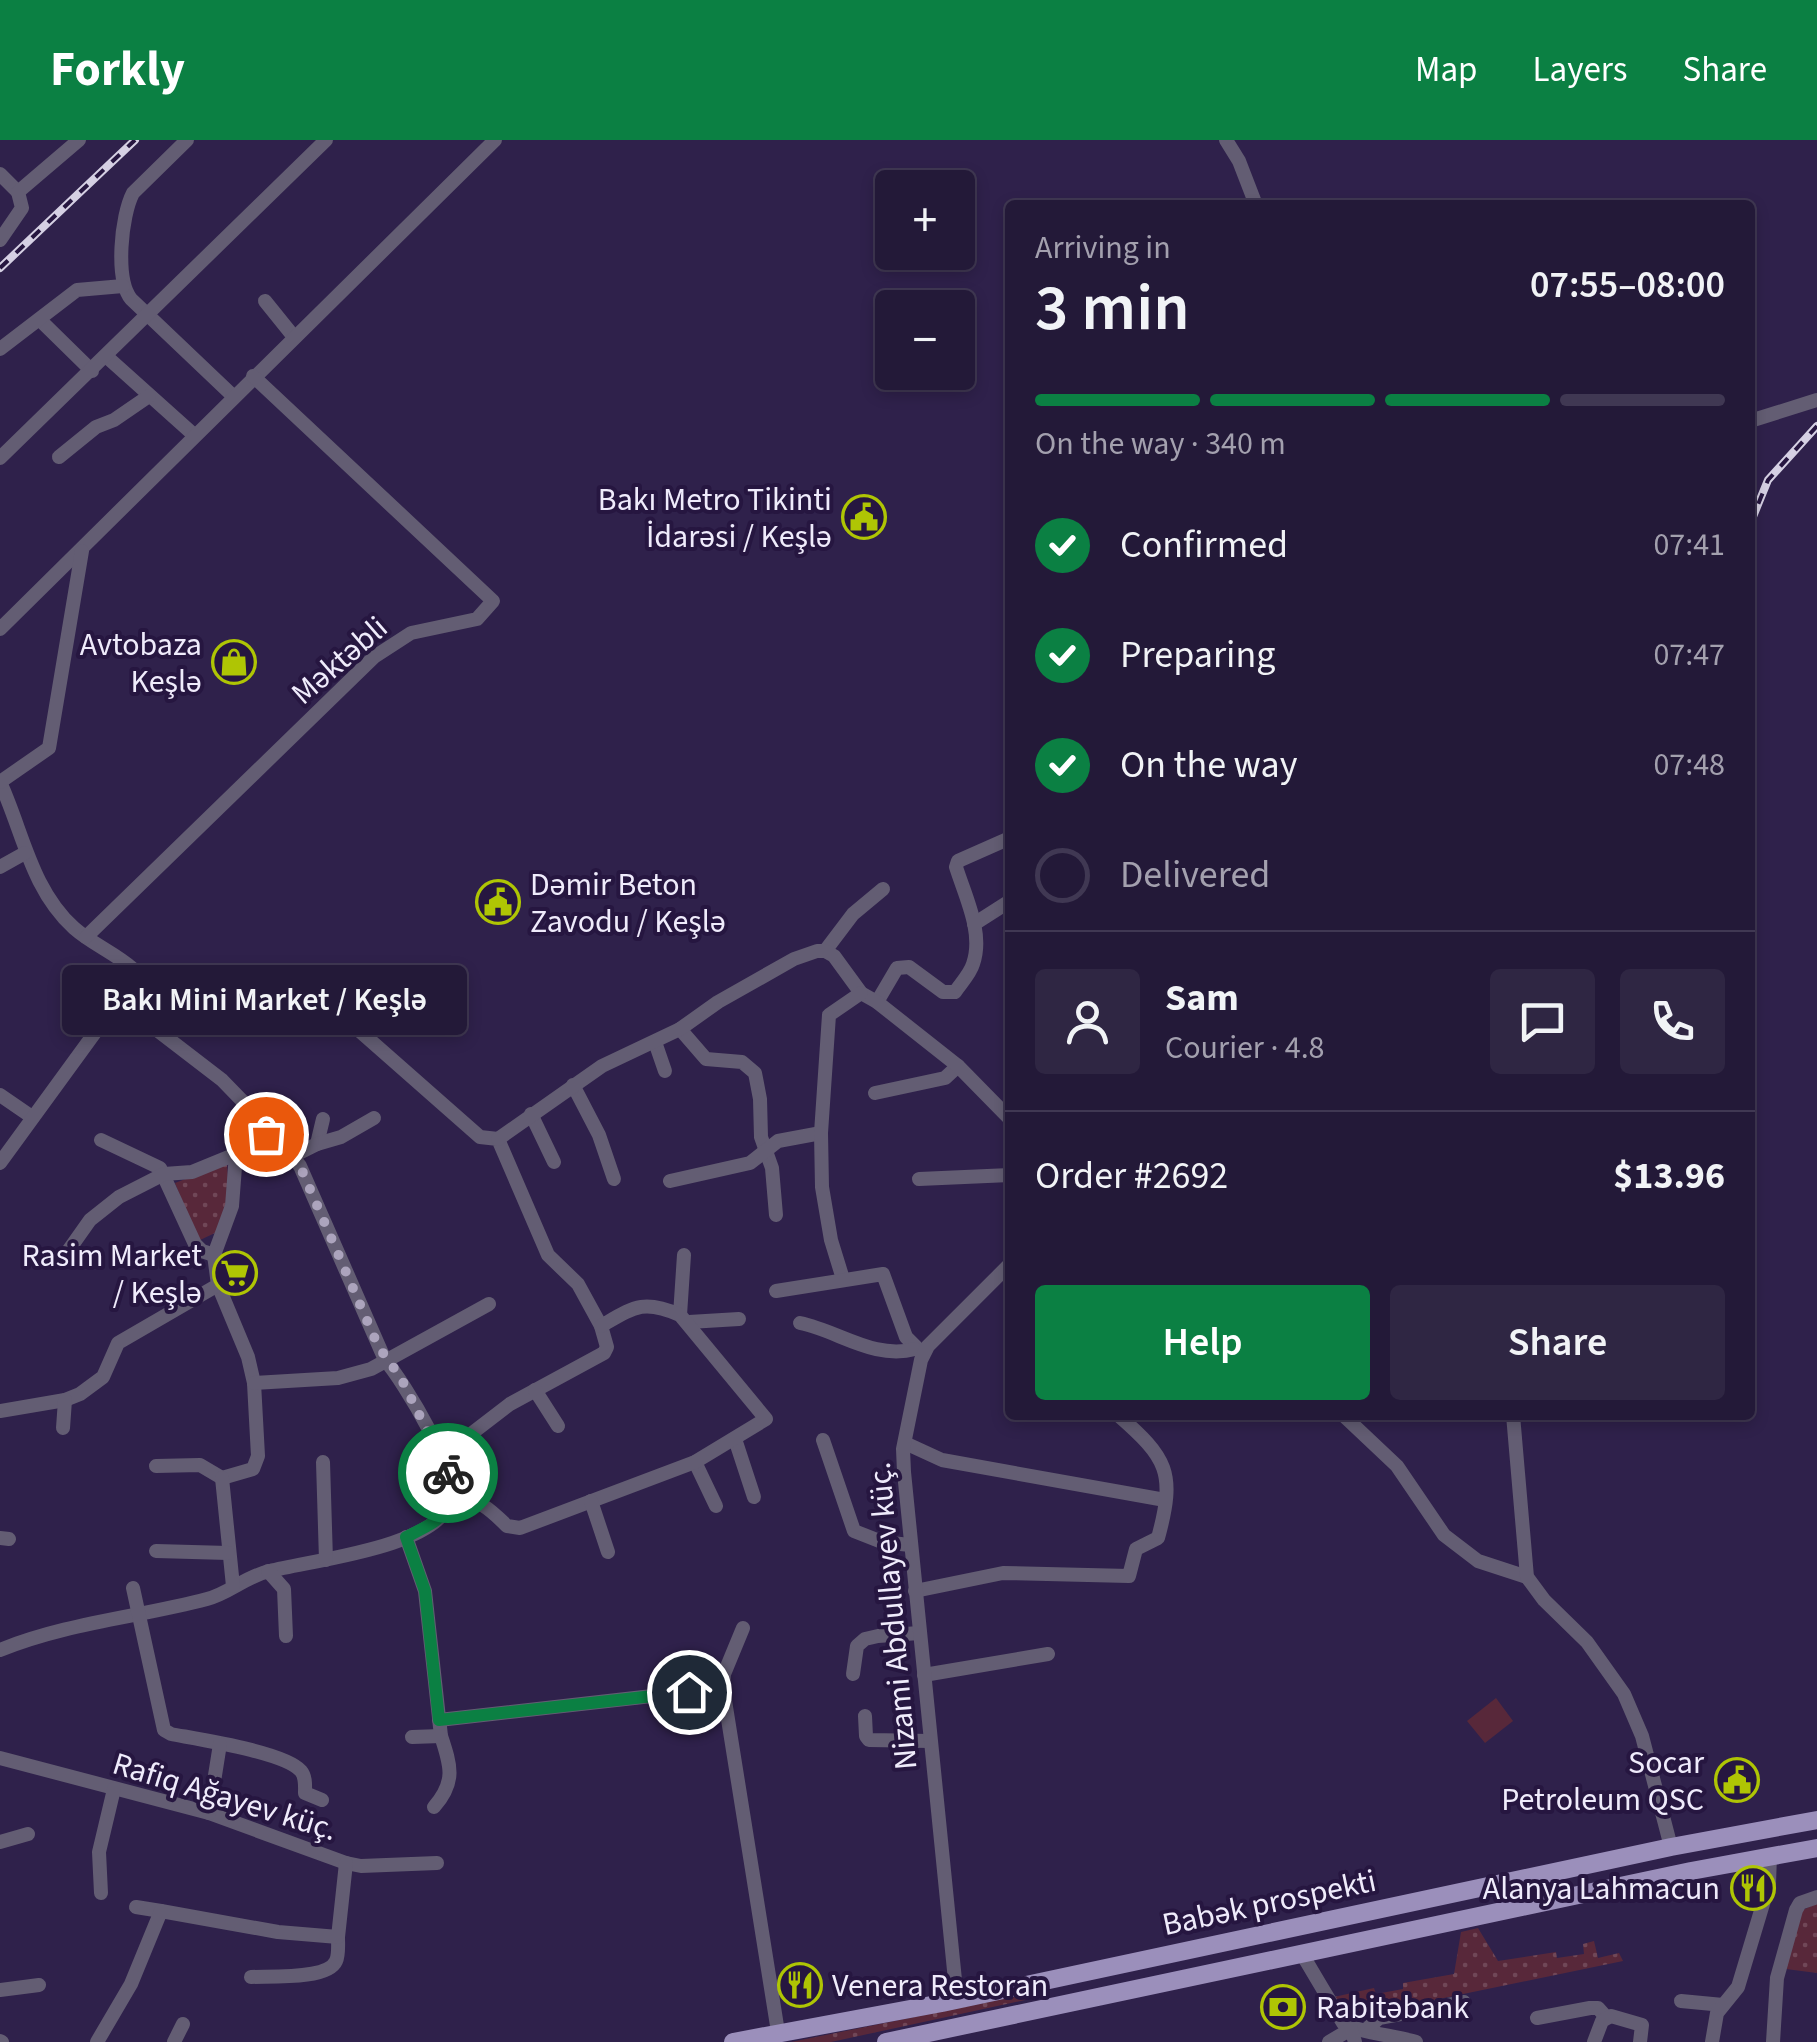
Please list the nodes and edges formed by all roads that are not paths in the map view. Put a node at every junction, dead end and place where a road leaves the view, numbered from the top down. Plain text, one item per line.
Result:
1 (80, 140) edge
2 (186, 140) edge
3 (326, 140) edge
4 (496, 140) edge
5 (1226, 140) edge
6 (0, 174) edge
7 (18, 192) junction
8 (1254, 200) edge
9 (0, 240) edge
10 (123, 286) junction
11 (264, 300) dead end
12 (148, 314) junction
13 (40, 320) junction
14 (294, 337) junction
15 (0, 349) edge
16 (107, 357) junction
17 (92, 370) junction
18 (253, 376) junction
19 (149, 396) junction
20 (233, 396) junction
21 (1817, 400) edge
22 (1755, 419) edge
23 (194, 435) junction
24 (0, 458) edge
25 (58, 458) dead end
26 (82, 550) junction
27 (0, 629) edge
28 (0, 782) edge
29 (1005, 840) edge
30 (25, 853) junction
31 (0, 867) edge
32 (882, 888) dead end
33 (1005, 905) edge
34 (974, 924) junction
35 (86, 937) junction
36 (825, 951) junction
37 (860, 993) junction
38 (124, 1002) junction
39 (877, 1002) junction
40 (329, 1004) dead end
41 (680, 1029) junction
42 (655, 1042) junction
43 (958, 1066) junction
44 (665, 1070) dead end
45 (572, 1085) junction
46 (874, 1094) dead end
47 (0, 1095) edge
48 (531, 1114) junction
49 (1005, 1114) edge
50 (32, 1117) junction
51 (374, 1118) dead end
52 (323, 1119) dead end
53 (260, 1128) junction
54 (821, 1132) junction
55 (498, 1139) junction
56 (102, 1140) dead end
57 (317, 1144) junction
58 (767, 1149) junction
59 (236, 1154) junction
60 (294, 1156) junction
61 (554, 1162) dead end
62 (0, 1163) edge
63 (164, 1174) junction
64 (1005, 1175) edge
65 (614, 1178) dead end
66 (919, 1179) dead end
67 (670, 1180) dead end
68 (776, 1215) dead end
69 (684, 1254) dead end
70 (214, 1256) junction
71 (61, 1261) dead end
72 (1005, 1269) edge
73 (843, 1279) junction
74 (218, 1286) junction
75 (776, 1291) dead end
76 (490, 1304) dead end
77 (684, 1319) junction
78 (739, 1319) dead end
79 (800, 1323) dead end
80 (601, 1326) junction
81 (919, 1351) junction
82 (385, 1360) junction
83 (254, 1383) junction
84 (535, 1390) junction
85 (64, 1400) junction
86 (0, 1411) edge
87 (1123, 1420) edge
88 (1348, 1420) edge
89 (1513, 1420) edge
90 (558, 1426) dead end
91 (63, 1428) dead end
92 (735, 1439) junction
93 (824, 1440) dead end
94 (905, 1443) junction
95 (441, 1457) junction
96 (323, 1462) dead end
97 (695, 1462) junction
98 (156, 1466) dead end
99 (222, 1478) junction
100 (452, 1494) junction
101 (754, 1497) dead end
102 (1164, 1500) junction
103 (591, 1502) junction
104 (716, 1506) dead end
105 (406, 1537) junction
106 (910, 1545) junction
107 (156, 1551) dead end
108 (608, 1552) dead end
109 (228, 1553) junction
110 (326, 1560) junction
111 (268, 1571) junction
112 (1527, 1577) junction
113 (234, 1586) junction
114 (133, 1588) dead end
115 (915, 1591) junction
116 (139, 1615) junction
117 (743, 1628) dead end
118 (919, 1632) junction
119 (286, 1636) dead end
120 (0, 1650) edge
121 (1048, 1654) dead end
122 (853, 1674) dead end
123 (924, 1674) junction
124 (723, 1688) junction
125 (865, 1716) dead end
126 (439, 1720) junction
127 (412, 1736) dead end
128 (441, 1736) junction
129 (930, 1741) junction
130 (220, 1744) junction
131 (0, 1758) edge
132 (114, 1788) junction
133 (322, 1800) dead end
134 (434, 1807) dead end
135 (210, 1813) junction
136 (1817, 1820) edge
137 (28, 1834) dead end
138 (0, 1842) edge
139 (1671, 1847) junction
140 (1817, 1848) edge
141 (1770, 1855) junction
142 (346, 1862) junction
143 (437, 1864) dead end
144 (101, 1892) dead end
145 (1817, 1897) edge
146 (136, 1907) dead end
147 (161, 1912) junction
148 (338, 1937) junction
149 (1302, 1954) junction
150 (251, 1977) dead end
151 (38, 1985) dead end
152 (0, 1990) edge
153 (949, 2001) junction
154 (1682, 2001) dead end
155 (1464, 2002) dead end
156 (1723, 2005) junction
157 (1606, 2017) junction
158 (1537, 2018) dead end
159 (182, 2024) dead end
160 (1358, 2034) edge
161 (779, 2037) edge
162 (97, 2042) edge
163 (174, 2042) edge
164 (733, 2042) edge
165 (866, 2042) edge
166 (888, 2042) edge
167 (1329, 2042) edge
168 (1416, 2042) edge
169 (1594, 2042) edge
170 (1640, 2042) edge
171 (1712, 2042) edge
172 (1773, 2042) edge

1 - 7 street
2 - 10 street
3 - 12 street
4 - 14 street
5 - 8 street
6 - 7 street
7 - 9 street
10 - 12 street
10 - 13 street
11 - 14 street
12 - 16 street
12 - 20 street
13 - 15 street
13 - 17 street
14 - 18 street
16 - 17 street
16 - 19 street
17 - 24 street
18 - 20 street
18 - 35 street, Məktəbli
19 - 23 street
19 - 25 street
20 - 23 street
21 - 22 street
23 - 26 street
26 - 27 street
26 - 28 street
28 - 30 street
29 - 34 street
30 - 31 street
30 - 35 street
32 - 36 street
33 - 34 street
34 - 39 street
35 - 38 street
36 - 37 street
36 - 41 street
37 - 39 street
37 - 54 street
38 - 50 street
38 - 53 street
39 - 43 street
40 - 55 street
41 - 42 street
41 - 58 street
42 - 44 street
42 - 45 street
43 - 46 street
43 - 49 street
45 - 48 street
45 - 65 street
47 - 50 street
48 - 55 street
48 - 61 street
50 - 62 street
51 - 57 street
52 - 57 street
53 - 59 street
53 - 60 street
54 - 58 street
54 - 73 street
55 - 80 street
56 - 63 street
57 - 60 street
58 - 67 street
58 - 68 street
59 - 63 street
59 - 70 street
60 - 82 street
63 - 70 street
63 - 71 street
64 - 66 street
69 - 77 street
70 - 74 street
72 - 81 street, Nizami Abdullayev küç.
73 - 75 street
73 - 81 street
74 - 83 street
74 - 85 street
76 - 82 street
77 - 78 street
77 - 80 street
77 - 92 street
79 - 81 street
80 - 84 street
81 - 94 street, Nizami Abdullayev küç.
82 - 83 street
82 - 95 street
83 - 99 street
84 - 90 street
84 - 95 street
85 - 86 street
85 - 91 street
87 - 102 street
88 - 112 street
89 - 112 street
92 - 97 street
92 - 101 street
93 - 106 street
94 - 102 street
94 - 106 street, Nizami Abdullayev küç.
95 - 100 street
96 - 110 street
97 - 103 street
97 - 104 street
98 - 99 street
99 - 109 street
100 - 103 street
100 - 105 street
102 - 115 street
103 - 108 street
105 - 110 street
105 - 126 street
106 - 115 street, Nizami Abdullayev küç.
107 - 109 street
109 - 113 street
110 - 111 street
111 - 113 street
111 - 119 street
112 - 139 street
113 - 116 street
114 - 116 street
115 - 118 street, Nizami Abdullayev küç.
116 - 120 street
116 - 130 street
117 - 124 street
118 - 122 street
118 - 123 street, Nizami Abdullayev küç.
121 - 123 street
123 - 129 street, Nizami Abdullayev küç.
124 - 126 street
124 - 161 street
125 - 129 street
126 - 128 street
127 - 128 street
128 - 134 street
129 - 153 street, Nizami Abdullayev küç.
130 - 133 street
130 - 135 street
131 - 132 street, Rafiq Ağayev küç.
132 - 135 street, Rafiq Ağayev küç.
132 - 144 street
135 - 142 street, Rafiq Ağayev küç.
136 - 139 main road, Babək prospekti
137 - 138 street
139 - 153 main road, Babək prospekti
140 - 141 main road, Babək prospekti
141 - 149 main road, Babək prospekti
141 - 156 street
142 - 143 street, Rafiq Ağayev küç.
142 - 148 street
145 - 172 street
146 - 147 street
147 - 148 street
147 - 162 street
148 - 150 street
149 - 160 street
149 - 166 main road, Babək prospekti
151 - 152 street
153 - 161 main road, Babək prospekti
154 - 156 street
155 - 160 street
156 - 171 street
157 - 158 street
157 - 169 street
157 - 170 street
159 - 163 street
160 - 167 street
160 - 168 street
161 - 164 main road
165 - 166 main road, Babək prospekti

